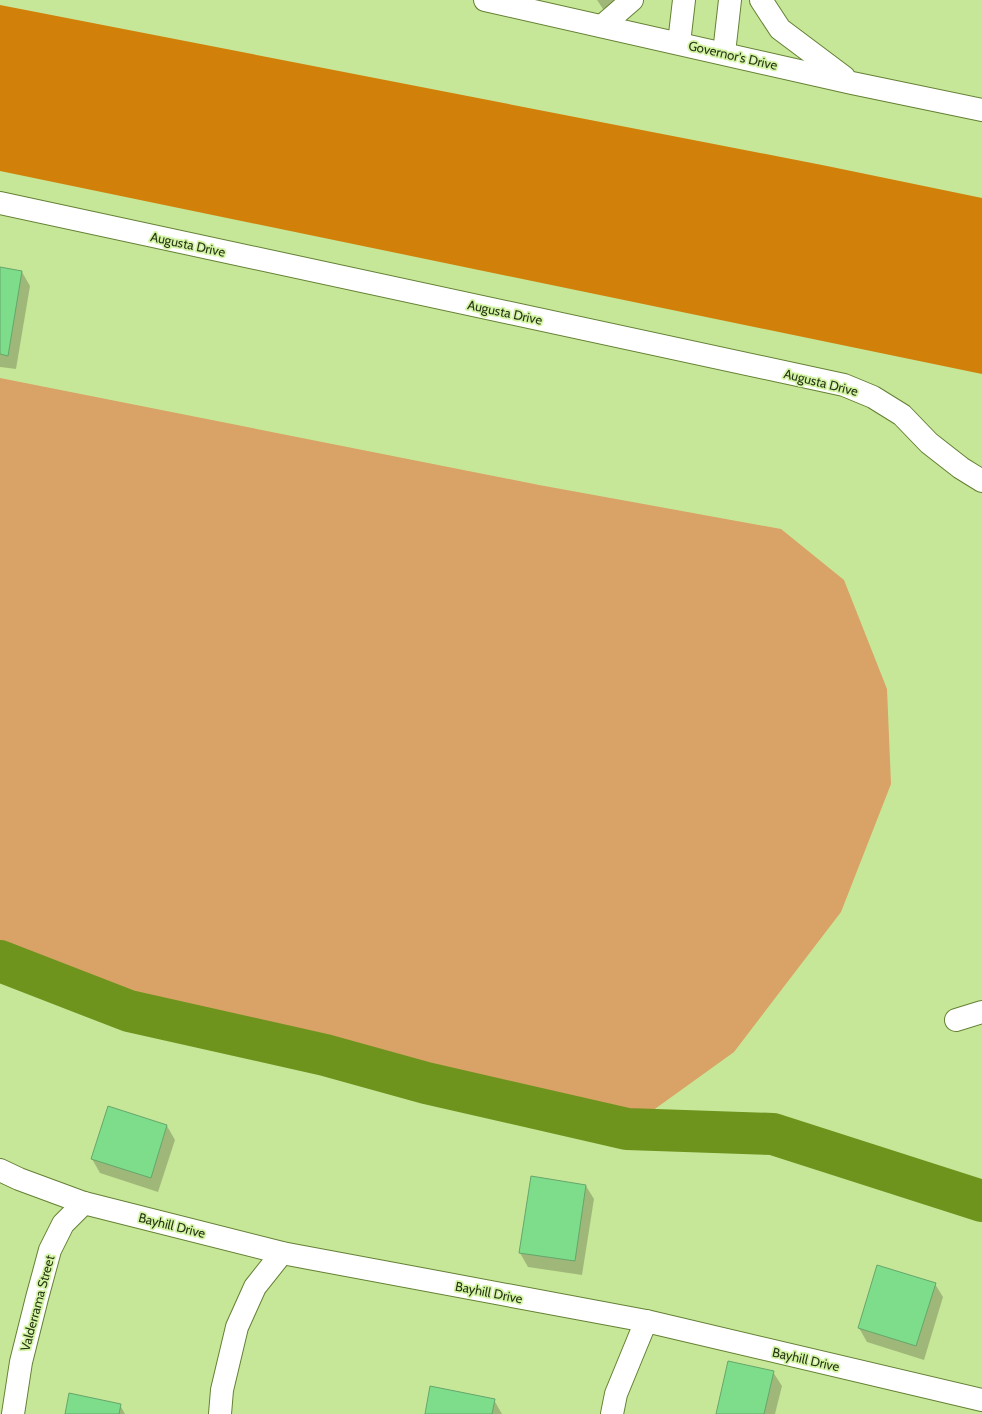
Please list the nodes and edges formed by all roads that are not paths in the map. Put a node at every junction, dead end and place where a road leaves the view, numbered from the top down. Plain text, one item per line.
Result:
1 (485, 0) edge
2 (632, 0) edge
3 (684, 0) edge
4 (730, 0) edge
5 (761, 0) edge
6 (602, 26) junction
7 (679, 43) junction
8 (724, 53) junction
9 (852, 83) junction
10 (982, 110) edge
11 (0, 203) edge
12 (982, 481) edge
13 (982, 1012) edge
14 (956, 1020) dead end
15 (0, 1170) edge
16 (84, 1203) junction
17 (282, 1253) junction
18 (646, 1321) junction
19 (982, 1400) edge
20 (13, 1414) edge
21 (220, 1414) edge
22 (612, 1414) edge

1 - 6 main road, Governor's Drive
2 - 6 main road
3 - 7 main road
4 - 8 main road
5 - 9 main road
6 - 7 main road, Governor's Drive
7 - 8 main road, Governor's Drive
8 - 9 main road, Governor's Drive
9 - 10 main road, Governor's Drive
11 - 12 main road, Augusta Drive
13 - 14 main road
15 - 16 main road, Bayhill Drive
16 - 17 main road, Bayhill Drive
16 - 20 main road, Valderrama Street
17 - 18 main road, Bayhill Drive
17 - 21 main road
18 - 19 main road, Bayhill Drive
18 - 22 main road

